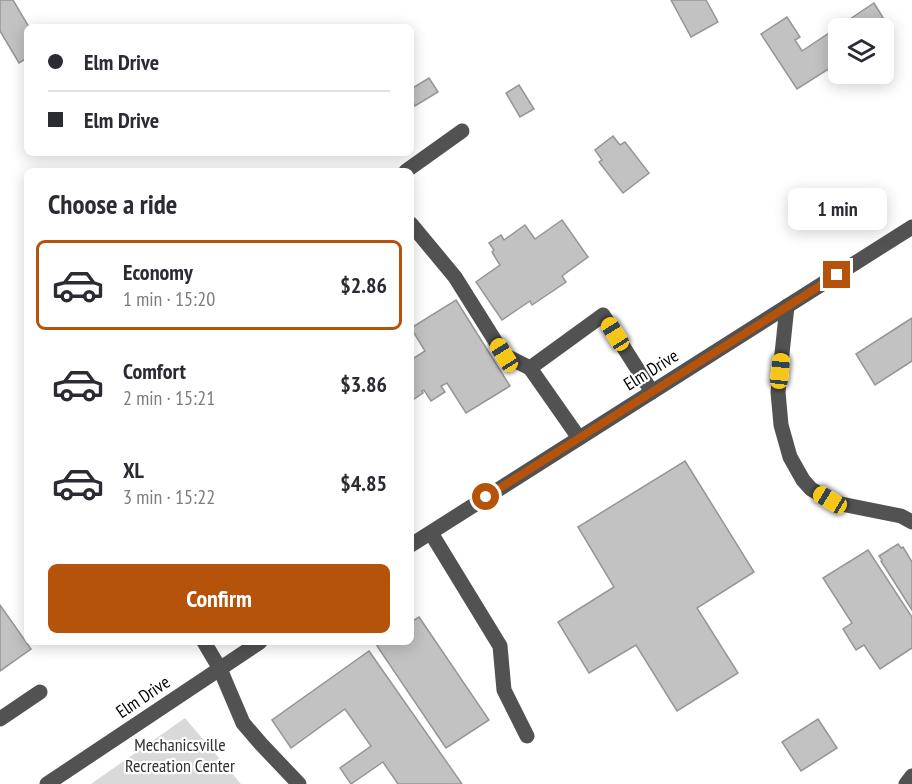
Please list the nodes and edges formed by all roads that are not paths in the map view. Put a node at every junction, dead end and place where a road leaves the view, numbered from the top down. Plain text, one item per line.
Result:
1 (462, 131) dead end
2 (410, 168) edge
3 (912, 227) edge
4 (414, 228) edge
5 (787, 306) junction
6 (530, 368) junction
7 (652, 392) junction
8 (579, 438) junction
9 (912, 522) edge
10 (431, 533) junction
11 (414, 543) edge
12 (206, 645) edge
13 (256, 645) edge
14 (220, 669) junction
15 (40, 692) dead end
16 (0, 719) edge
17 (527, 736) dead end
18 (912, 776) edge
19 (47, 784) edge
20 (300, 784) edge
21 (906, 784) edge

1 - 2 street
3 - 5 street, Elm Drive
4 - 6 street
5 - 7 street, Elm Drive
5 - 9 street
6 - 7 street
6 - 8 street
7 - 8 street, Elm Drive
8 - 10 street, Elm Drive
10 - 11 street, Elm Drive
10 - 17 street
12 - 14 street
13 - 14 street, Elm Drive
14 - 19 street, Elm Drive
14 - 20 street
15 - 16 street
18 - 21 street

